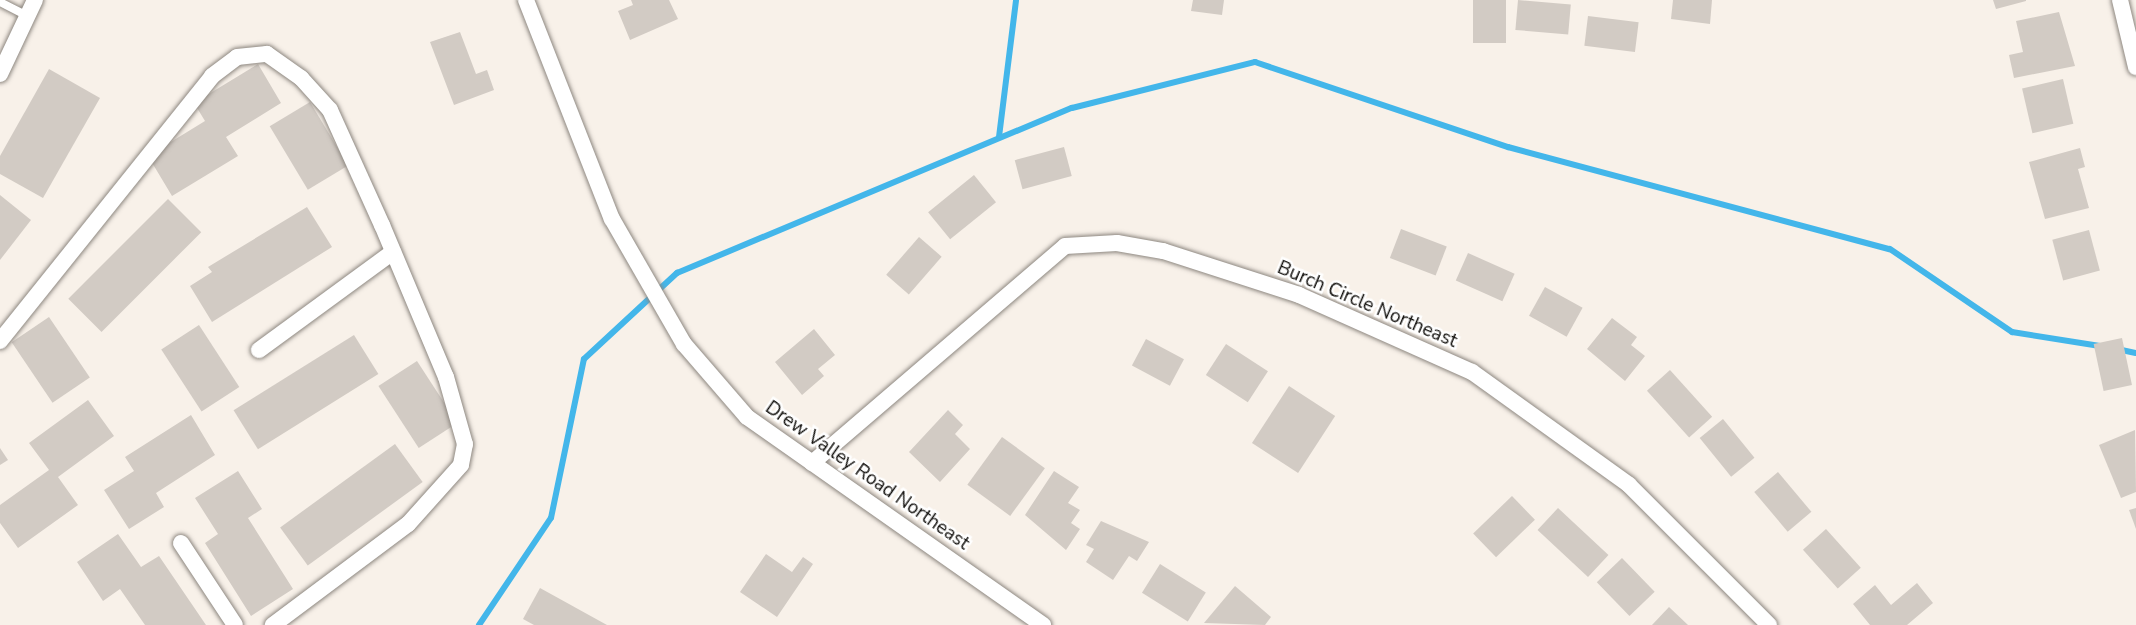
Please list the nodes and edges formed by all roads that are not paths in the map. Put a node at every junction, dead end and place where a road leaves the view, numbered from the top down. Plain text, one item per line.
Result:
1 (35, 0) edge
2 (526, 0) edge
3 (2120, 0) edge
4 (0, 2) edge
5 (27, 16) junction
6 (2136, 67) edge
7 (0, 74) edge
8 (393, 252) junction
9 (0, 341) edge
10 (259, 350) dead end
11 (812, 463) junction
12 (181, 543) dead end
13 (235, 625) edge
14 (273, 625) edge
15 (1043, 625) edge
16 (1769, 625) edge

1 - 5 street
2 - 11 street, Drew Valley Road Northeast
3 - 6 street
4 - 5 lane
5 - 7 street
8 - 9 street
8 - 10 street
8 - 14 street
11 - 15 street, Drew Valley Road Northeast
11 - 16 street, Burch Circle Northeast
12 - 13 street

